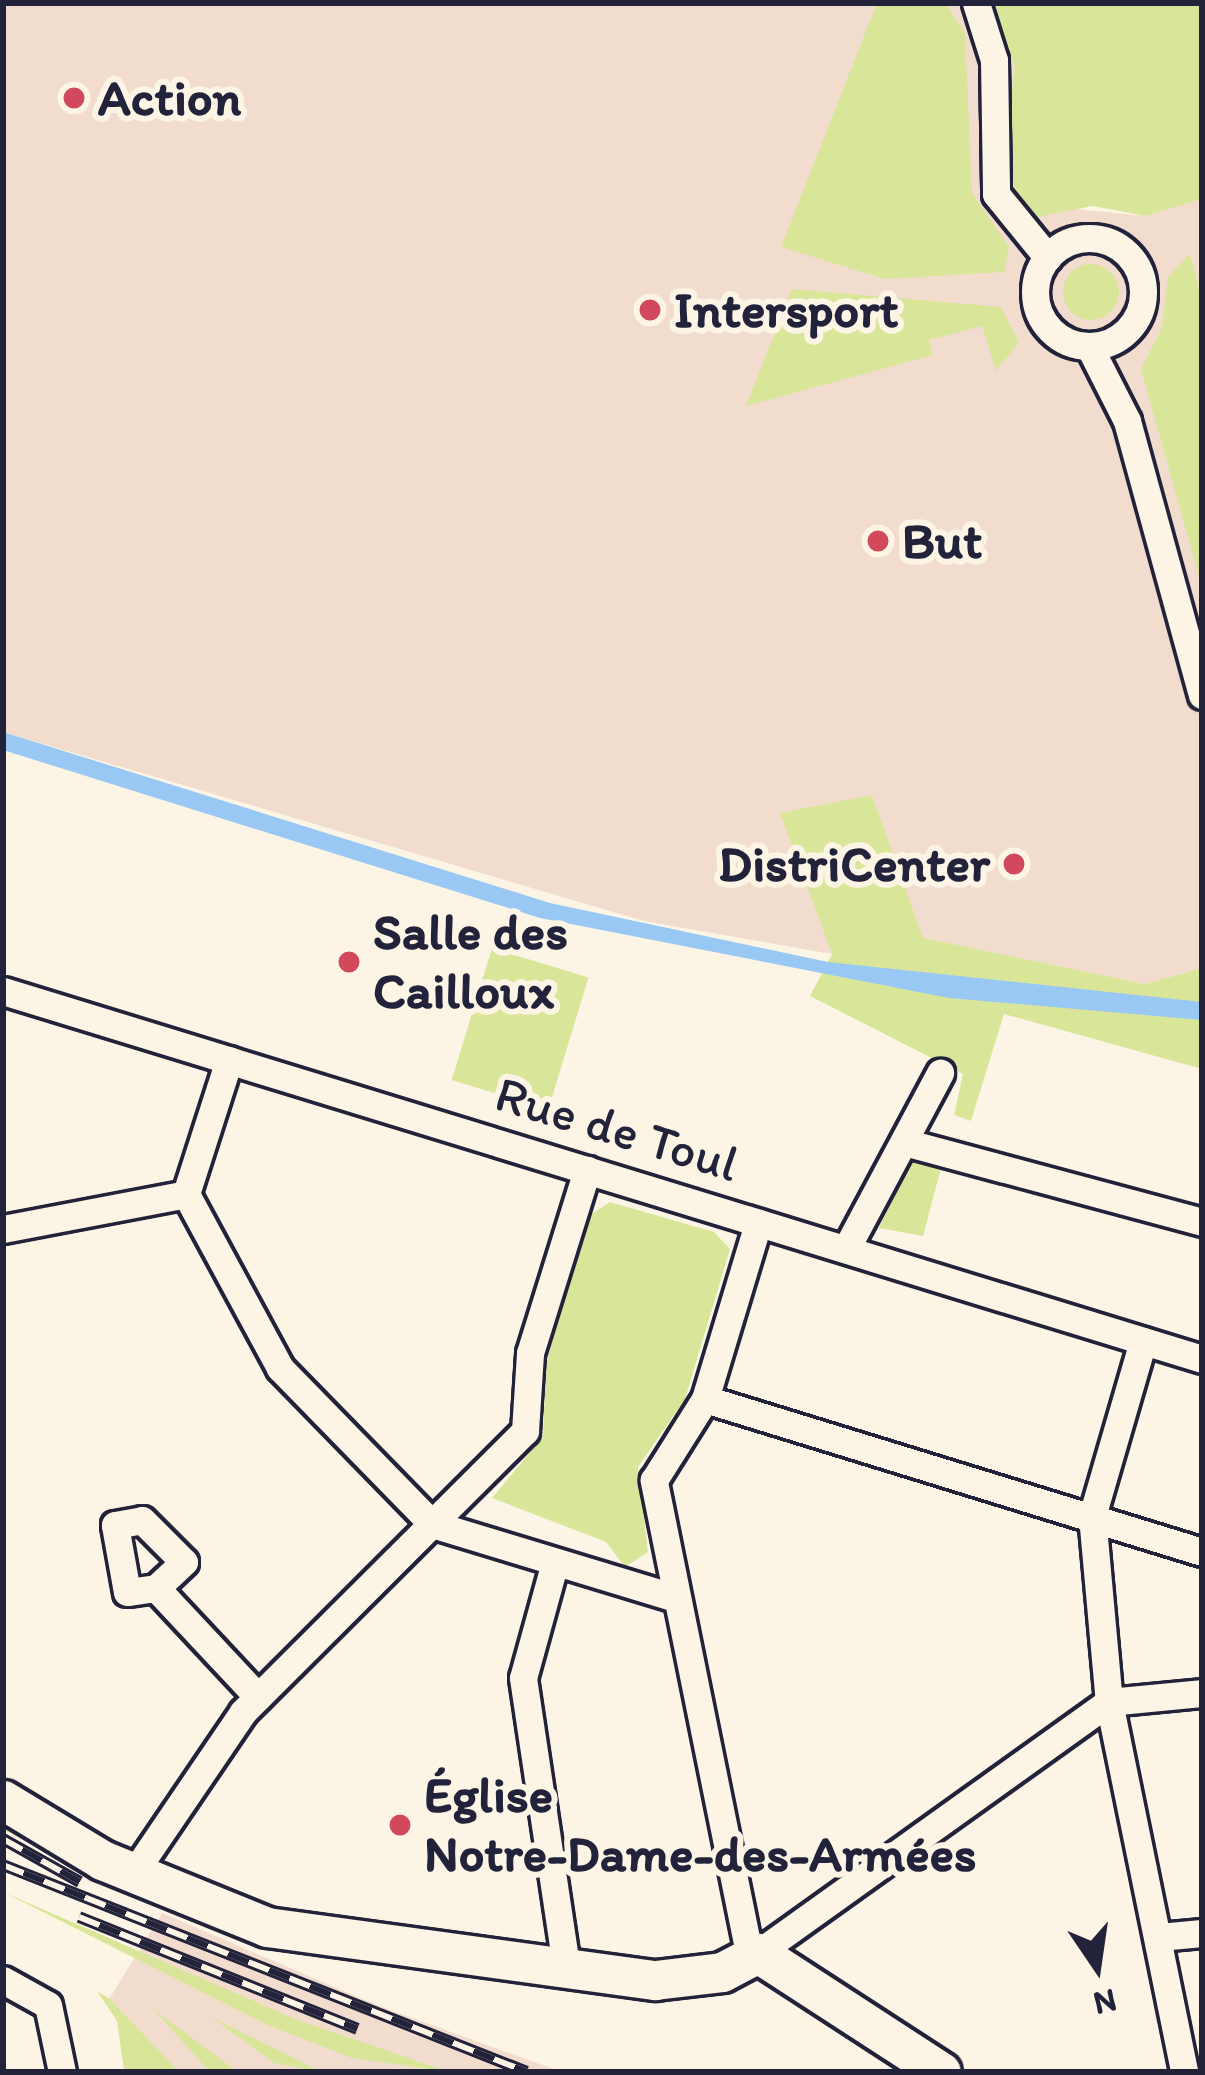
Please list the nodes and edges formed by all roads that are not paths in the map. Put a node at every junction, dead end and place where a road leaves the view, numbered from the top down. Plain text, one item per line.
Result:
1 (976, 3) edge
2 (1048, 258) junction
3 (1123, 334) junction
4 (1089, 346) junction
5 (1126, 422) junction
6 (1202, 695) edge
7 (3, 991) edge
8 (229, 1060) junction
9 (940, 1073) dead end
10 (904, 1142) junction
11 (586, 1170) junction
12 (186, 1195) junction
13 (758, 1222) junction
14 (1202, 1222) edge
15 (3, 1229) edge
16 (846, 1250) junction
17 (1144, 1341) junction
18 (1202, 1359) edge
19 (705, 1399) junction
20 (1092, 1516) junction
21 (432, 1524) junction
22 (1202, 1552) edge
23 (555, 1562) junction
24 (156, 1588) dead end
25 (669, 1596) junction
26 (1202, 1693) edge
27 (258, 1696) junction
28 (1109, 1702) junction
29 (3, 1800) edge
30 (133, 1874) junction
31 (1202, 1933) edge
32 (1159, 1937) junction
33 (754, 1956) junction
34 (567, 1971) junction
35 (3, 1980) edge
36 (62, 2072) edge
37 (941, 2072) edge
38 (1184, 2072) edge

1 - 2 street
2 - 3 street
2 - 4 street
3 - 4 street
3 - 5 street
4 - 5 street
5 - 6 street
7 - 8 street, Rue de Toul
8 - 11 street, Rue de Toul
8 - 12 street
9 - 10 street
10 - 14 street
10 - 16 street
11 - 13 street, Rue de Toul
11 - 21 street
12 - 15 street
12 - 21 street
13 - 16 street, Rue de Toul
13 - 19 street
16 - 17 street, Rue de Toul
17 - 18 street, Rue de Toul
17 - 20 street
19 - 20 street
19 - 25 street
20 - 22 street
20 - 28 street
21 - 23 street
21 - 27 street
23 - 25 street
23 - 34 street
24 - 27 street
25 - 33 street
26 - 28 street
27 - 30 street
28 - 32 street
28 - 33 street
29 - 30 street
30 - 34 street
31 - 32 street
32 - 38 street
33 - 34 street
33 - 37 street
35 - 36 street

